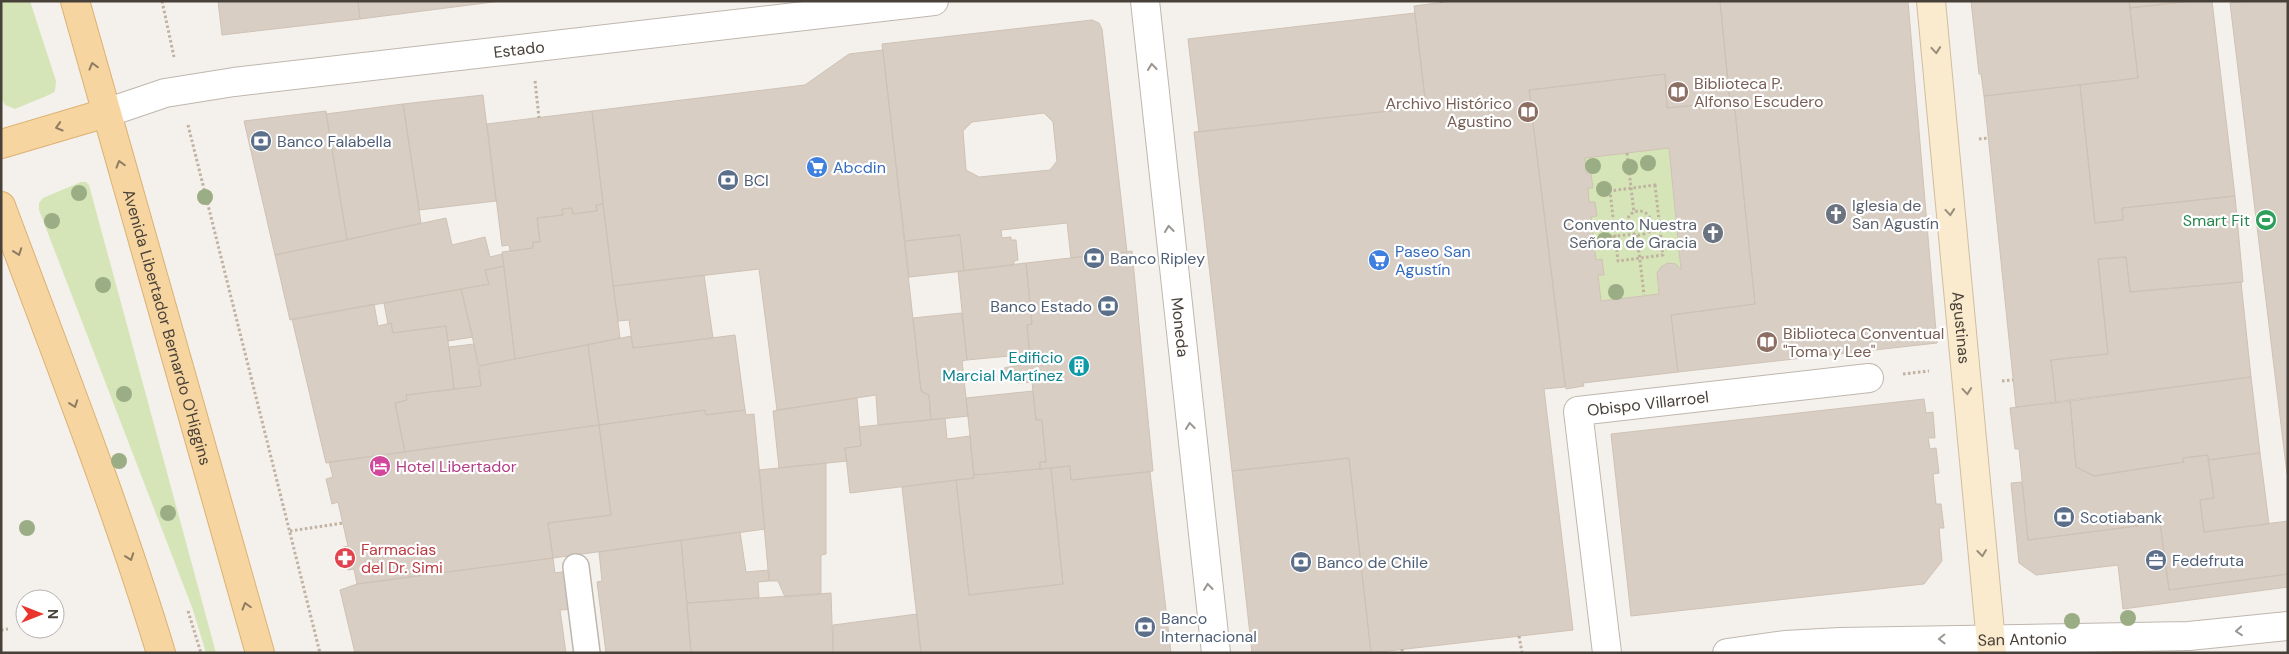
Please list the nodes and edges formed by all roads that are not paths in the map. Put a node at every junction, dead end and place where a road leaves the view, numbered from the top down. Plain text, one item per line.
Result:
1 (75, 1) edge
2 (934, 1) edge
3 (1145, 1) edge
4 (1931, 1) edge
5 (834, 7) edge
6 (106, 113) junction
7 (1, 144) edge
8 (1, 206) edge
9 (1869, 378) dead end
10 (576, 567) dead end
11 (2288, 626) edge
12 (1991, 646) edge
13 (161, 653) edge
14 (260, 653) edge
15 (587, 653) edge
16 (1216, 653) edge
17 (1607, 653) edge
18 (1727, 653) edge

6 -> 1 main road, Avenida Libertador Bernardo O'Higgins
2 - 5 street, Estado
16 -> 3 street, Moneda
4 -> 12 main road, Agustinas
5 - 6 street, Estado
6 -> 7 main road
14 -> 6 main road, Avenida Libertador Bernardo O'Higgins
8 -> 13 main road
9 - 17 street, Obispo Villarroel
10 - 15 lane
11 -> 12 street, San Antonio
12 -> 18 street, San Antonio

